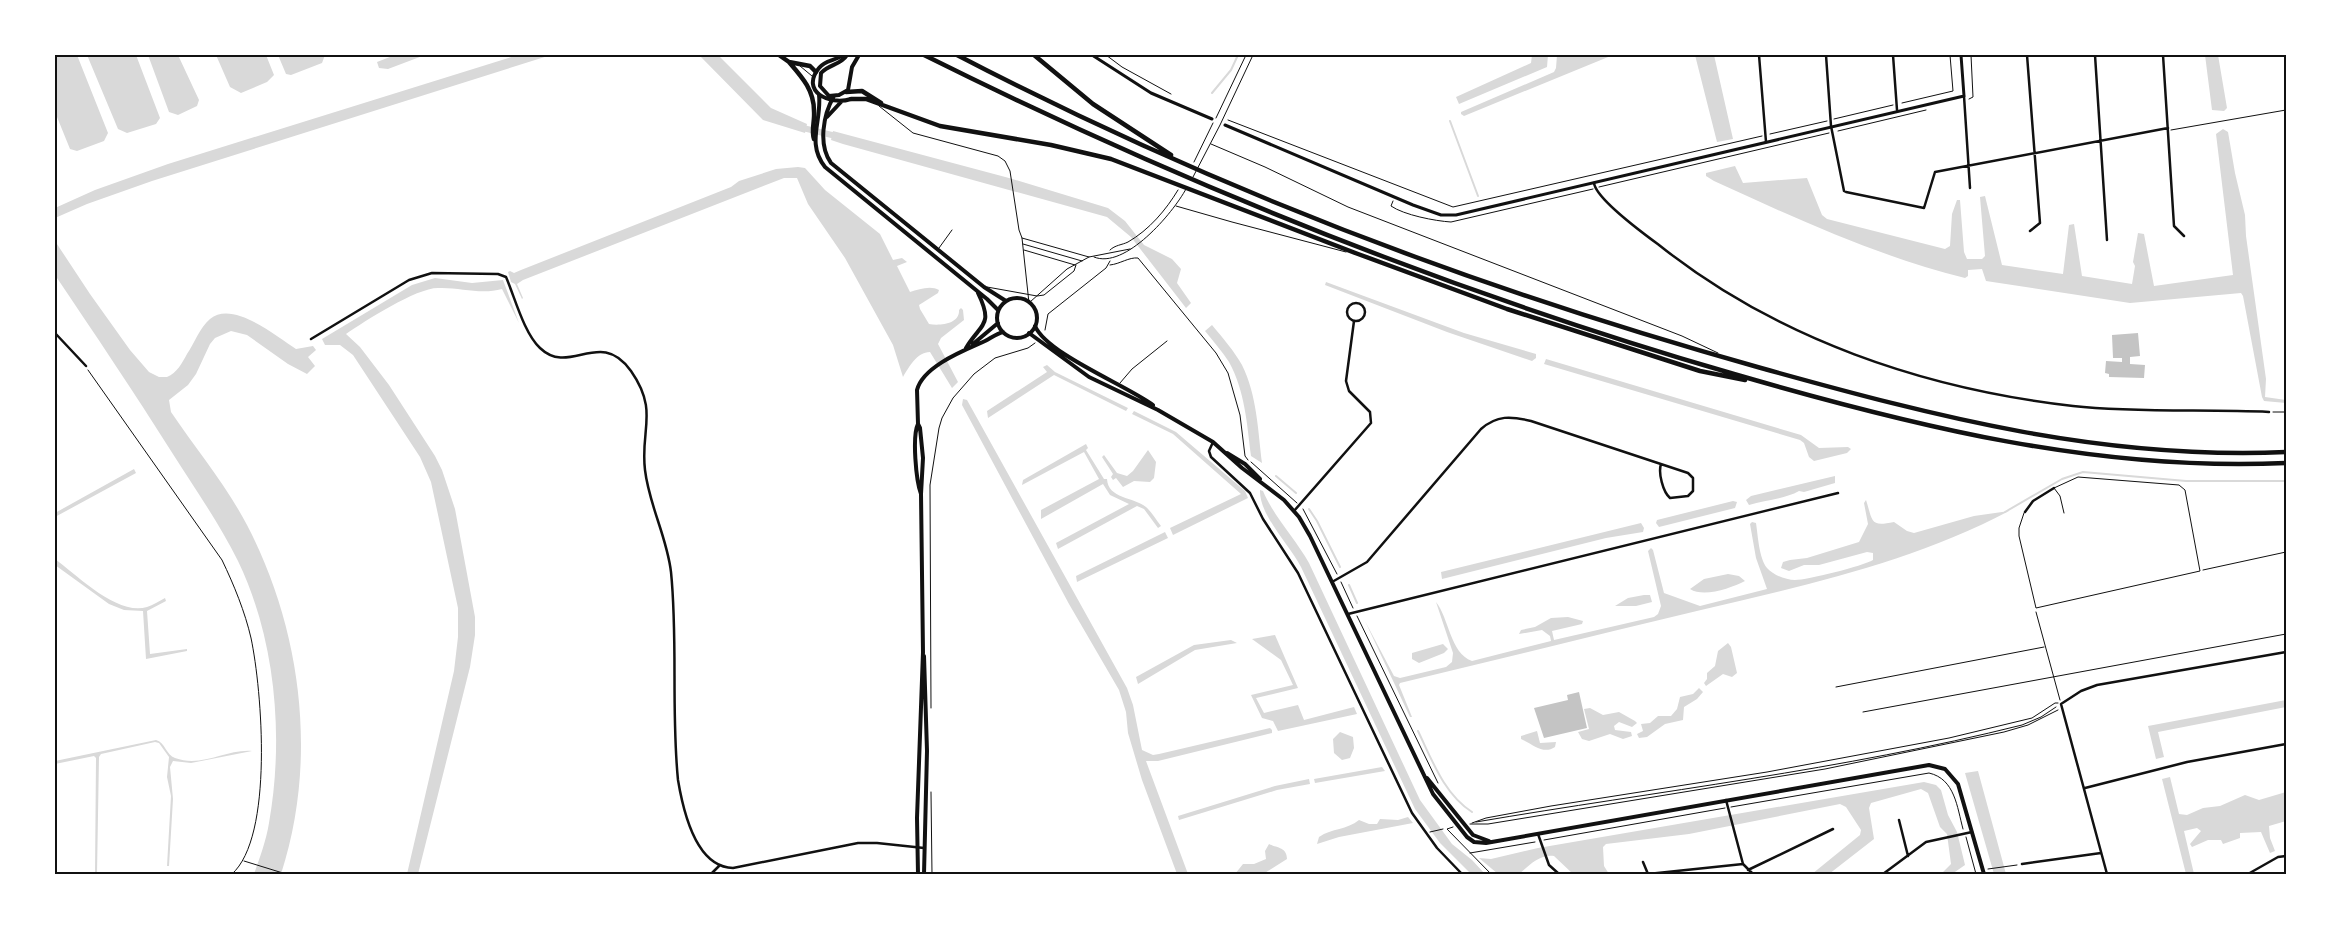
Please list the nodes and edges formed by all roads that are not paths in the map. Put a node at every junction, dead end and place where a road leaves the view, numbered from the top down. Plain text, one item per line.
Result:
1 (779, 55) edge
2 (848, 55) edge
3 (859, 55) edge
4 (924, 55) edge
5 (956, 55) edge
6 (1034, 55) edge
7 (1092, 55) edge
8 (1254, 55) edge
9 (1759, 55) edge
10 (1826, 55) edge
11 (1893, 55) edge
12 (1961, 55) edge
13 (2027, 55) edge
14 (2095, 55) edge
15 (2163, 55) edge
16 (841, 58) edge
17 (789, 62) junction
18 (800, 65) junction
19 (818, 74) junction
20 (814, 79) junction
21 (846, 92) junction
22 (819, 95) junction
23 (834, 96) junction
24 (1964, 96) junction
25 (851, 99) joint
26 (831, 101) junction
27 (841, 102) junction
28 (876, 103) junction
29 (884, 105) junction
30 (1897, 110) junction
31 (826, 117) junction
32 (1212, 119) dead end
33 (1224, 125) dead end
34 (814, 126) junction
35 (1831, 126) junction
36 (2168, 130) junction
37 (814, 137) joint
38 (2100, 141) junction
39 (1766, 142) junction
40 (1211, 144) junction
41 (2035, 153) junction
42 (1180, 162) junction
43 (1968, 164) junction
44 (1594, 183) junction
45 (1970, 188) dead end
46 (1175, 206) junction
47 (952, 230) dead end
48 (2030, 231) dead end
49 (2184, 236) dead end
50 (1022, 238) junction
51 (2107, 240) dead end
52 (1023, 244) junction
53 (938, 249) junction
54 (1024, 249) junction
55 (1130, 249) junction
56 (1358, 254) junction
57 (933, 256) junction
58 (1089, 257) junction
59 (1094, 257) junction
60 (1082, 261) junction
61 (1076, 265) junction
62 (984, 286) junction
63 (978, 293) junction
64 (1028, 294) junction
65 (1037, 296) junction
66 (1006, 301) junction
67 (1029, 303) junction
68 (998, 310) junction
69 (1354, 321) junction
70 (998, 323) junction
71 (1035, 326) junction
72 (1003, 332) junction
73 (55, 333) edge
74 (1029, 333) junction
75 (311, 339) dead end
76 (1167, 341) dead end
77 (972, 345) junction
78 (964, 350) junction
79 (1730, 359) junction
80 (86, 366) road end
81 (1119, 384) junction
82 (1777, 387) junction
83 (1115, 390) junction
84 (1158, 410) junction
85 (2269, 412) road end
86 (1213, 442) junction
87 (1224, 451) junction
88 (2286, 452) edge
89 (1661, 464) junction
90 (2286, 464) edge
91 (1262, 481) junction
92 (2054, 488) junction
93 (1838, 493) dead end
94 (1294, 511) junction
95 (2025, 512) joint
96 (2064, 513) dead end
97 (1332, 582) junction
98 (1348, 614) junction
99 (923, 652) junction
100 (2286, 652) edge
101 (2286, 744) edge
102 (2084, 788) junction
103 (1726, 800) junction
104 (1899, 820) dead end
105 (1833, 830) dead end
106 (1972, 832) junction
107 (1538, 833) junction
108 (918, 848) junction
109 (924, 848) junction
110 (2101, 853) junction
111 (1908, 856) junction
112 (2286, 856) edge
113 (1643, 862) dead end
114 (1742, 864) junction
115 (2022, 864) road end
116 (719, 866) junction
117 (1748, 870) junction
118 (711, 874) edge
119 (918, 874) edge
120 (924, 874) edge
121 (1462, 874) edge
122 (1559, 874) edge
123 (1648, 874) edge
124 (1753, 874) edge
125 (1883, 874) edge
126 (1984, 874) edge
127 (2107, 874) edge
128 (2248, 874) edge

1 - 17 highway
2 - 16 main road
3 - 21 main road
4 - 82 highway
5 - 42 highway
6 - 42 highway
7 - 32 street
8 - 40 lane
9 - 39 street
10 - 35 street
11 - 30 street
12 - 24 street
13 - 41 street
14 - 38 street
15 - 36 street
16 - 19 main road
17 - 18 highway
17 - 34 highway
18 - 19 highway
18 - 20 lane
19 - 20 main road
19 - 23 main road
20 - 22 main road
21 - 23 main road
21 - 29 highway
22 - 26 main road
22 - 34 main road
23 - 26 main road
24 - 30 street
24 - 43 street
25 - 27 main road
25 - 28 highway
26 - 27 main road
26 - 31 main road
27 - 31 main road
28 - 29 highway
28 - 50 lane
29 - 56 highway
30 - 35 street
31 - 53 main road
33 - 44 street
34 - 37 highway
35 - 39 street
35 - 43 street
36 - 38 street
36 - 49 street
37 - 57 main road
38 - 41 street
38 - 51 street
39 - 44 street
40 - 46 lane
40 - 79 lane
41 - 43 street
41 - 48 street
42 - 79 highway
43 - 45 street
44 - 85 street
46 - 55 lane
46 - 56 lane
47 - 53 lane
50 - 52 lane
50 - 58 lane
52 - 54 lane
52 - 60 lane
53 - 57 lane
53 - 62 main road
54 - 61 lane
54 - 64 lane
55 - 59 lane
55 - 59 lane
56 - 82 highway
57 - 63 main road
58 - 59 lane
58 - 60 lane
60 - 61 lane
61 - 65 lane
61 - 65 lane
62 - 64 lane
62 - 66 main road
63 - 68 main road
63 - 78 main road
64 - 65 lane
64 - 67 lane
65 - 67 lane
66 - 67 main road
66 - 68 main road
67 - 71 main road
68 - 70 main road
69 - 69 street
69 - 94 street
70 - 72 main road
70 - 77 main road
71 - 74 main road
71 - 81 main road
72 - 74 main road
72 - 77 main road
73 - 80 street
74 - 83 main road
75 - 116 street
76 - 81 lane
77 - 78 main road
78 - 99 main road
79 - 88 highway
81 - 83 lane
81 - 84 main road
82 - 90 highway
83 - 84 main road
84 - 86 main road
86 - 87 main road
86 - 121 street
87 - 91 main road
87 - 91 main road
89 - 89 street
89 - 97 street
91 - 94 main road
92 - 95 street
92 - 95 lane
92 - 96 lane
93 - 98 street
94 - 97 main road
97 - 98 main road
98 - 107 main road
99 - 108 main road
99 - 109 main road
100 - 102 street
101 - 102 street
102 - 110 street
103 - 106 main road
103 - 107 main road
103 - 114 street
104 - 111 street
105 - 117 street
106 - 111 street
106 - 126 main road
107 - 122 street
108 - 109 street
108 - 116 street
108 - 119 main road
109 - 120 main road
110 - 115 street
110 - 127 street
111 - 125 street
112 - 128 street
113 - 123 street
114 - 117 street
114 - 123 street
116 - 118 street
117 - 124 street

